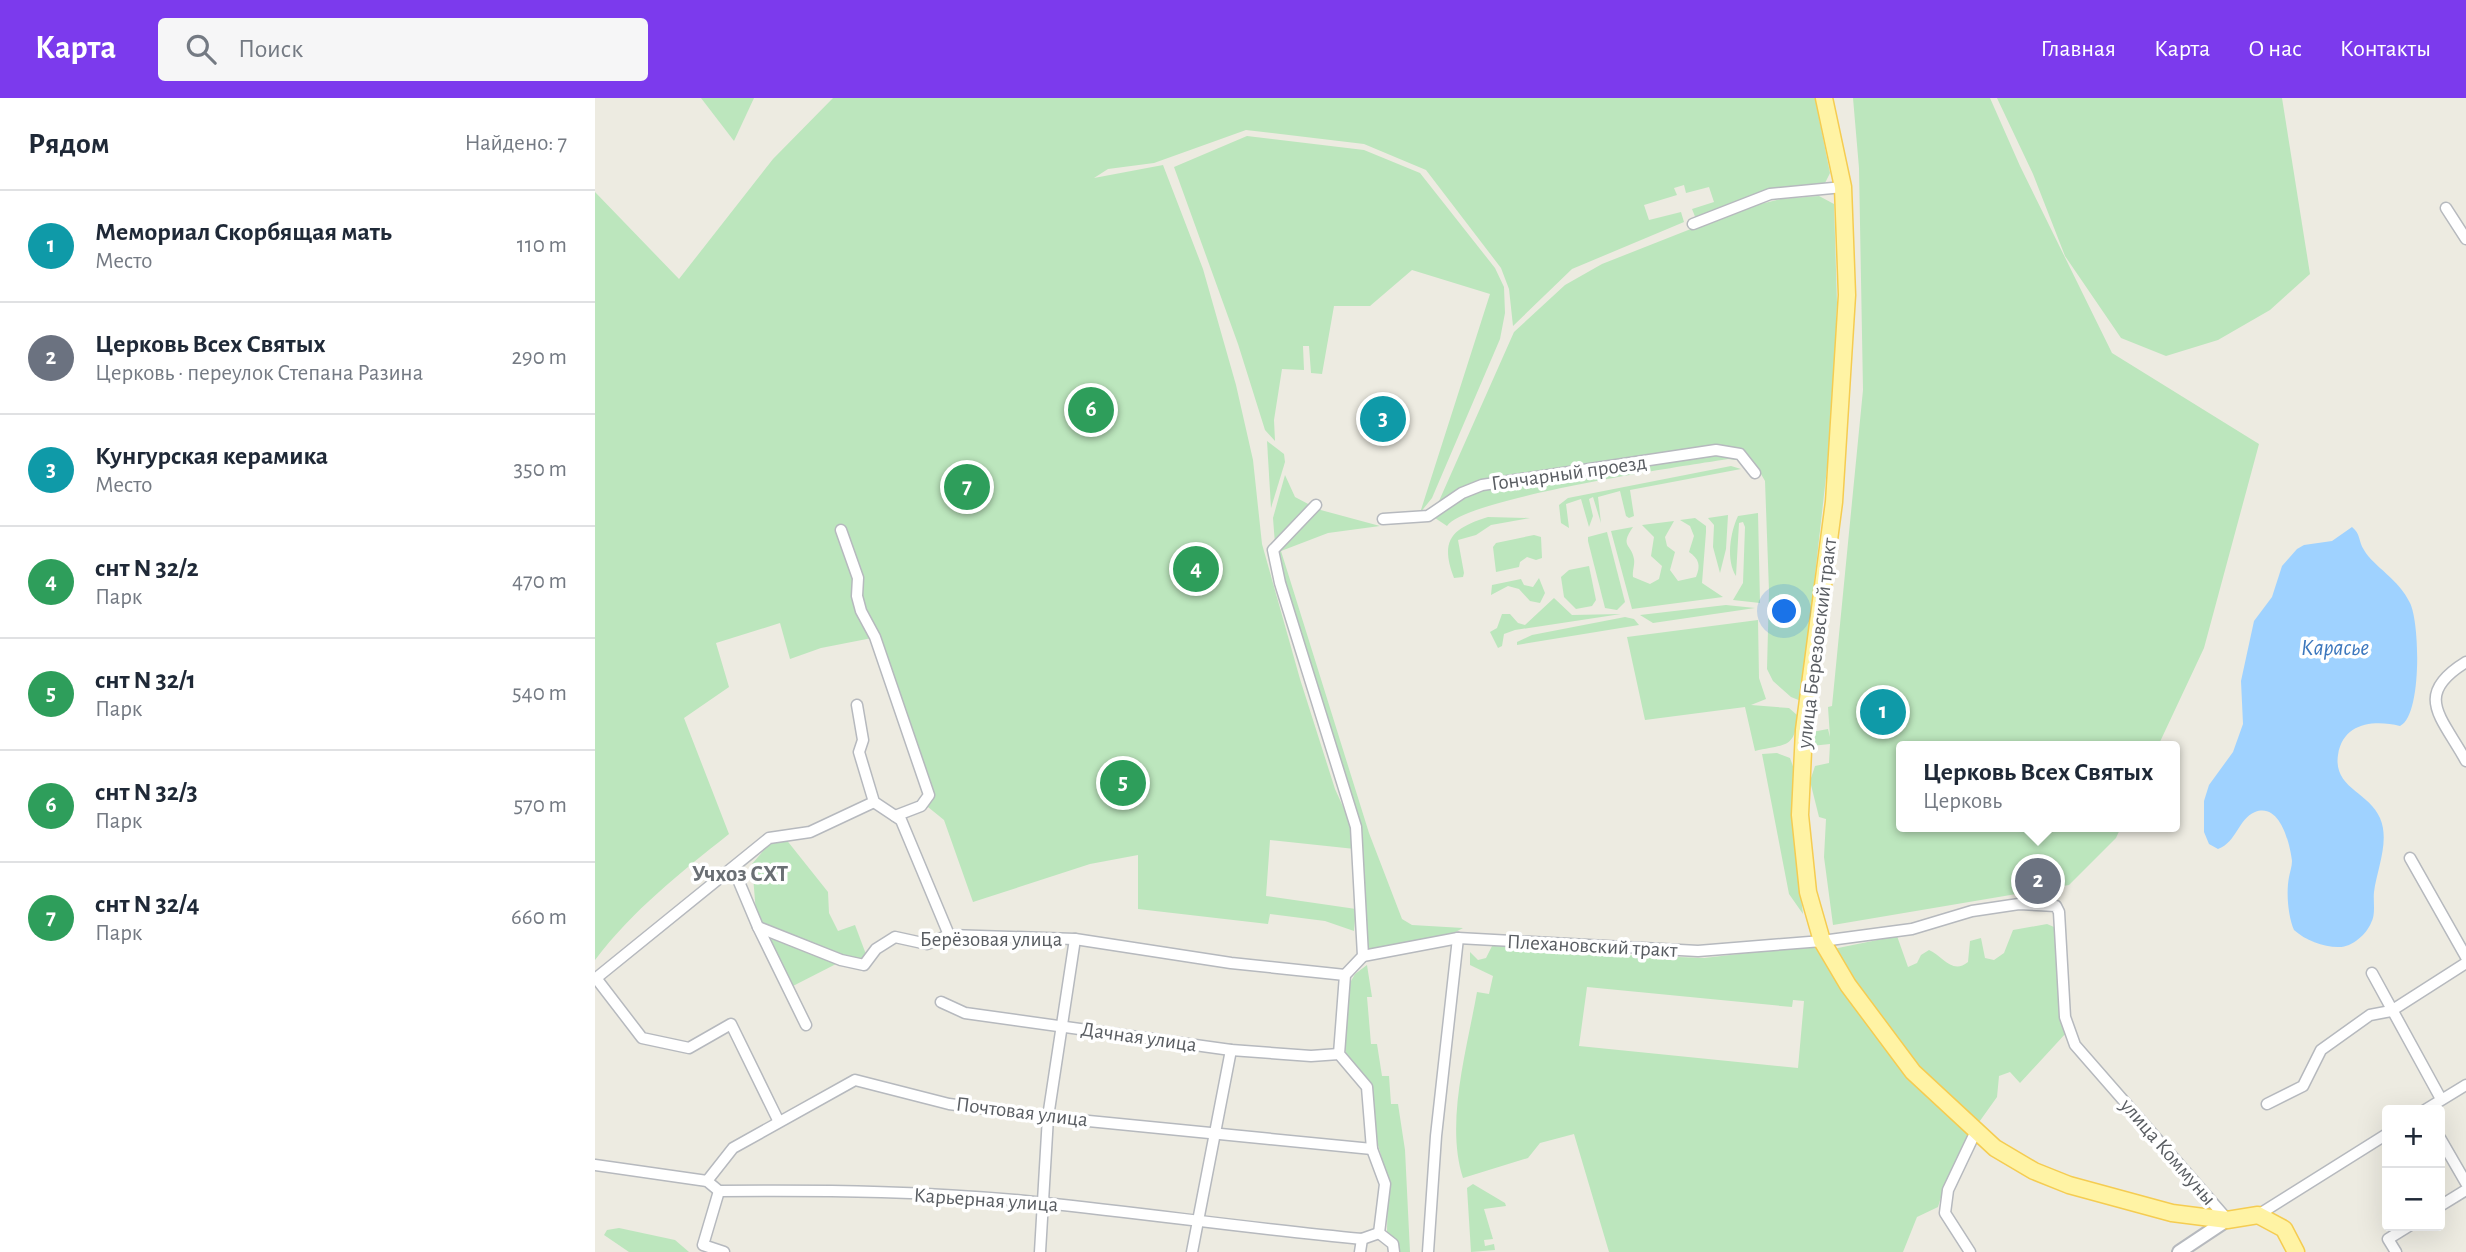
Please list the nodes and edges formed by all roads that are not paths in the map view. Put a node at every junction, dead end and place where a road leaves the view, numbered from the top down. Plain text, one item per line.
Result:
1 (1824, 98) edge
2 (1843, 187) junction
3 (2446, 208) dead end
4 (1693, 224) dead end
5 (2466, 239) edge
6 (1755, 472) dead end
7 (1316, 505) dead end
8 (1383, 519) dead end
9 (841, 530) dead end
10 (2466, 662) edge
11 (857, 705) dead end
12 (2466, 761) edge
13 (874, 802) junction
14 (895, 816) junction
15 (2410, 858) dead end
16 (734, 870) junction
17 (2059, 912) joint
18 (758, 928) junction
19 (949, 935) junction
20 (1458, 938) junction
21 (1075, 939) junction
22 (1822, 941) junction
23 (1363, 956) junction
24 (2466, 957) edge
25 (2466, 963) edge
26 (2372, 973) dead end
27 (1345, 975) junction
28 (596, 978) edge
29 (941, 1002) dead end
30 (2391, 1011) junction
31 (806, 1025) dead end
32 (1060, 1026) junction
33 (1231, 1050) junction
34 (1339, 1054) junction
35 (2466, 1085) edge
36 (2441, 1100) junction
37 (2267, 1104) dead end
38 (2433, 1105) edge
39 (1048, 1117) junction
40 (778, 1120) junction
41 (1976, 1131) junction
42 (1216, 1136) junction
43 (2382, 1137) edge
44 (2445, 1147) edge
45 (1371, 1149) junction
46 (595, 1166) edge
47 (708, 1181) junction
48 (2466, 1183) edge
49 (2466, 1190) edge
50 (719, 1191) junction
51 (1042, 1202) junction
52 (2445, 1203) edge
53 (2258, 1215) junction
54 (2227, 1220) junction
55 (1198, 1223) junction
56 (2401, 1231) edge
57 (1379, 1233) junction
58 (1361, 1239) junction
59 (724, 1252) edge
60 (1040, 1252) edge
61 (1192, 1252) edge
62 (1360, 1252) edge
63 (1394, 1252) edge
64 (1428, 1252) edge
65 (1969, 1252) edge
66 (2179, 1252) edge
67 (2296, 1252) edge
68 (2396, 1252) edge

1 - 2 main road, улица Березовский тракт
2 - 4 street
2 - 22 main road, улица Березовский тракт
3 - 5 street
6 - 8 street, Гончарный проезд
7 - 23 street
9 - 14 street
10 - 12 street
11 - 13 street
13 - 14 street
13 - 16 street
14 - 19 street
15 - 24 street
16 - 18 street
16 - 28 street
17 - 22 street, Плехановский тракт
17 - 54 street, улица Коммуны
18 - 19 street, Берёзовая улица
18 - 31 street
19 - 21 street, Берёзовая улица
20 - 22 street, Плехановский тракт
20 - 23 street, Плехановский тракт
20 - 64 street
21 - 27 street, Берёзовая улица
21 - 32 street
22 - 41 main road, улица Березовский тракт
23 - 27 street
25 - 30 street
26 - 30 street
27 - 34 street
28 - 40 street
29 - 32 street, Дачная улица
30 - 36 street
30 - 37 street
32 - 33 street, Дачная улица
32 - 39 street
33 - 34 street, Дачная улица
33 - 42 street
34 - 45 street
35 - 36 street
36 - 38 street
39 - 40 street, Почтовая улица
39 - 42 street, Почтовая улица
39 - 51 street
40 - 47 street, Почтовая улица
41 - 54 main road, улица Коммуны
41 - 65 street
42 - 45 street, Почтовая улица
42 - 55 street
43 - 53 street
44 - 48 street
45 - 57 street
46 - 47 street
47 - 50 street
49 - 52 street
50 - 51 street, Карьерная улица
50 - 59 street
51 - 55 street, Карьерная улица
51 - 60 street
53 - 54 main road
53 - 67 main road
54 - 66 street
55 - 58 street, Карьерная улица
55 - 61 street
56 - 68 street
57 - 58 street, Карьерная улица
57 - 63 street
58 - 62 street

